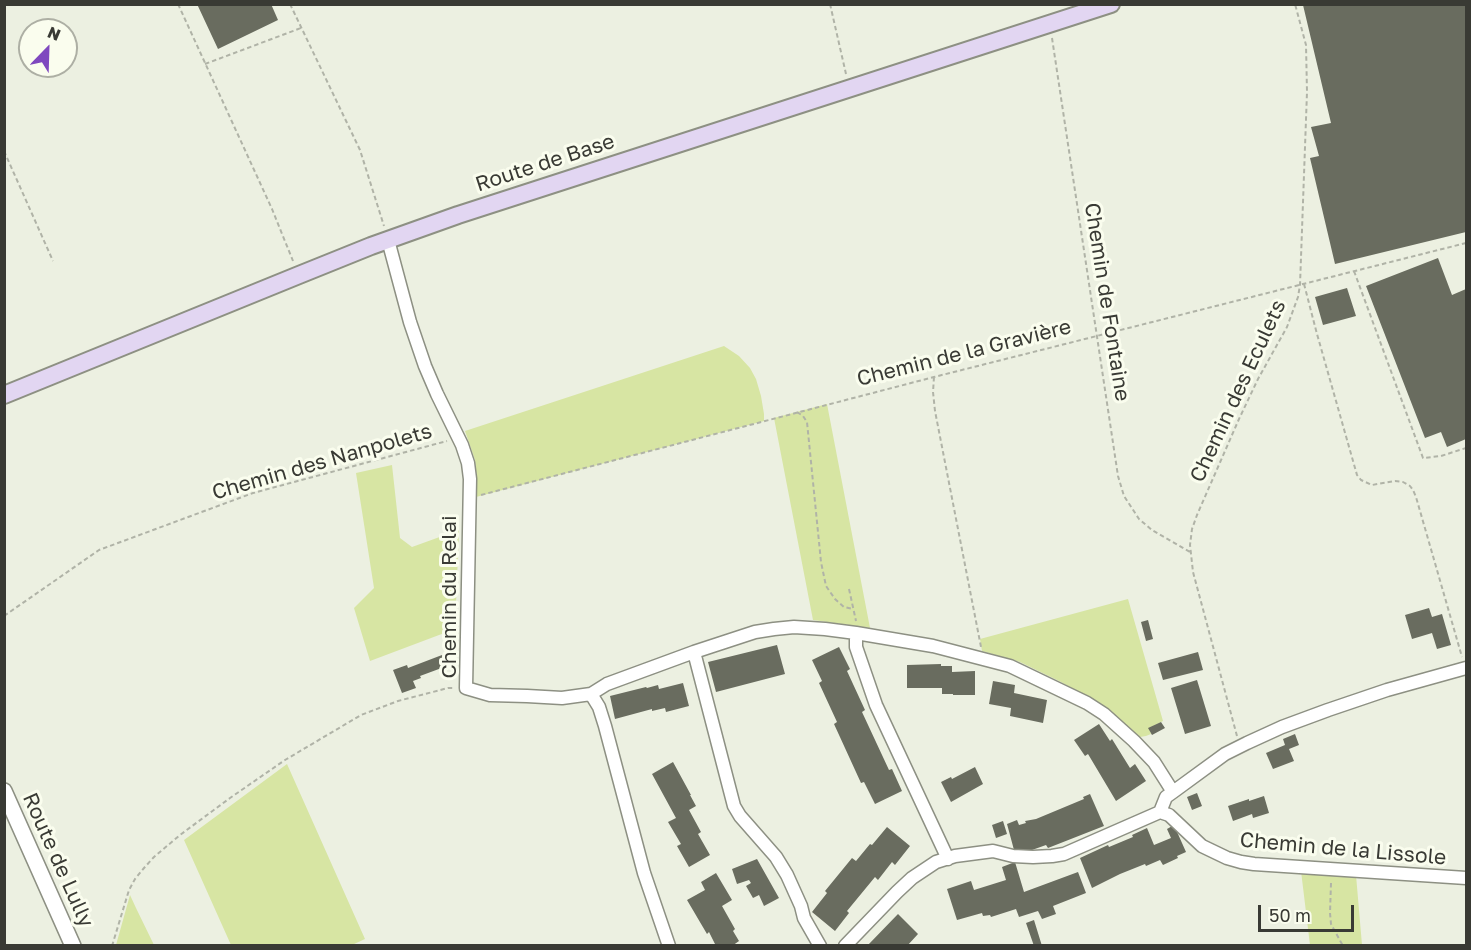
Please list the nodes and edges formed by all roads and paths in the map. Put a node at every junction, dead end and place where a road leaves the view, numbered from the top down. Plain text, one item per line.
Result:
1 (178, 4) edge
2 (290, 4) edge
3 (830, 4) edge
4 (1111, 4) edge
5 (1295, 4) edge
6 (1050, 23) junction
7 (301, 28) junction
8 (206, 64) junction
9 (844, 67) dead end
10 (4, 151) edge
11 (388, 240) junction
12 (1467, 243) edge
13 (53, 261) dead end
14 (1354, 271) junction
15 (299, 275) junction
16 (1304, 284) junction
17 (1300, 285) junction
18 (1097, 335) junction
19 (934, 376) junction
20 (4, 395) edge
21 (797, 412) junction
22 (458, 436) junction
23 (1467, 448) edge
24 (469, 498) junction
25 (1190, 552) junction
26 (849, 589) dead end
27 (853, 609) junction
28 (4, 616) edge
29 (856, 633) junction
30 (694, 652) junction
31 (984, 659) junction
32 (1466, 669) edge
33 (466, 688) junction
34 (591, 694) junction
35 (1240, 747) junction
36 (4, 791) edge
37 (1173, 792) junction
38 (1160, 812) junction
39 (948, 859) junction
40 (1332, 870) junction
41 (1467, 878) edge
42 (73, 945) edge
43 (112, 945) edge
44 (669, 945) edge
45 (820, 945) edge
46 (845, 945) edge
47 (1343, 945) edge

1 - 8 path
2 - 7 path
3 - 9 path
4 - 6 main road, Route de Base
5 - 17 path, Chemin des Eculets
6 - 11 main road, Route de Base
6 - 18 path, Chemin de Fontaine
7 - 8 path
7 - 11 path
8 - 15 path
10 - 13 path
11 - 15 main road, Route de Base
11 - 22 street, Chemin du Relai
12 - 14 path, Chemin de la Gravière
14 - 16 path, Chemin de la Gravière
14 - 23 path
15 - 20 main road, Route de Base
16 - 17 path, Chemin de la Gravière
16 - 32 path
17 - 18 path, Chemin de la Gravière
17 - 25 path, Chemin des Eculets
18 - 19 path, Chemin de la Gravière
18 - 25 path, Chemin de Fontaine
19 - 21 path, Chemin de la Gravière
19 - 31 path
21 - 24 path, Chemin de la Gravière
21 - 27 path
22 - 24 street, Chemin du Relai
22 - 28 path, Chemin des Nanpolets
24 - 33 street, Chemin du Relai
25 - 35 path, Chemin des Eculets
26 - 27 path
27 - 29 path
29 - 30 street
29 - 31 street
29 - 39 street
30 - 34 street
30 - 45 street
31 - 37 street
32 - 35 street
33 - 34 street, Chemin du Relai
33 - 43 path
34 - 44 street
35 - 37 street
36 - 42 street, Route de Lully
37 - 38 street
38 - 39 street
38 - 40 street, Chemin de la Lissole
39 - 46 street
40 - 41 street, Chemin de la Lissole
40 - 47 path

